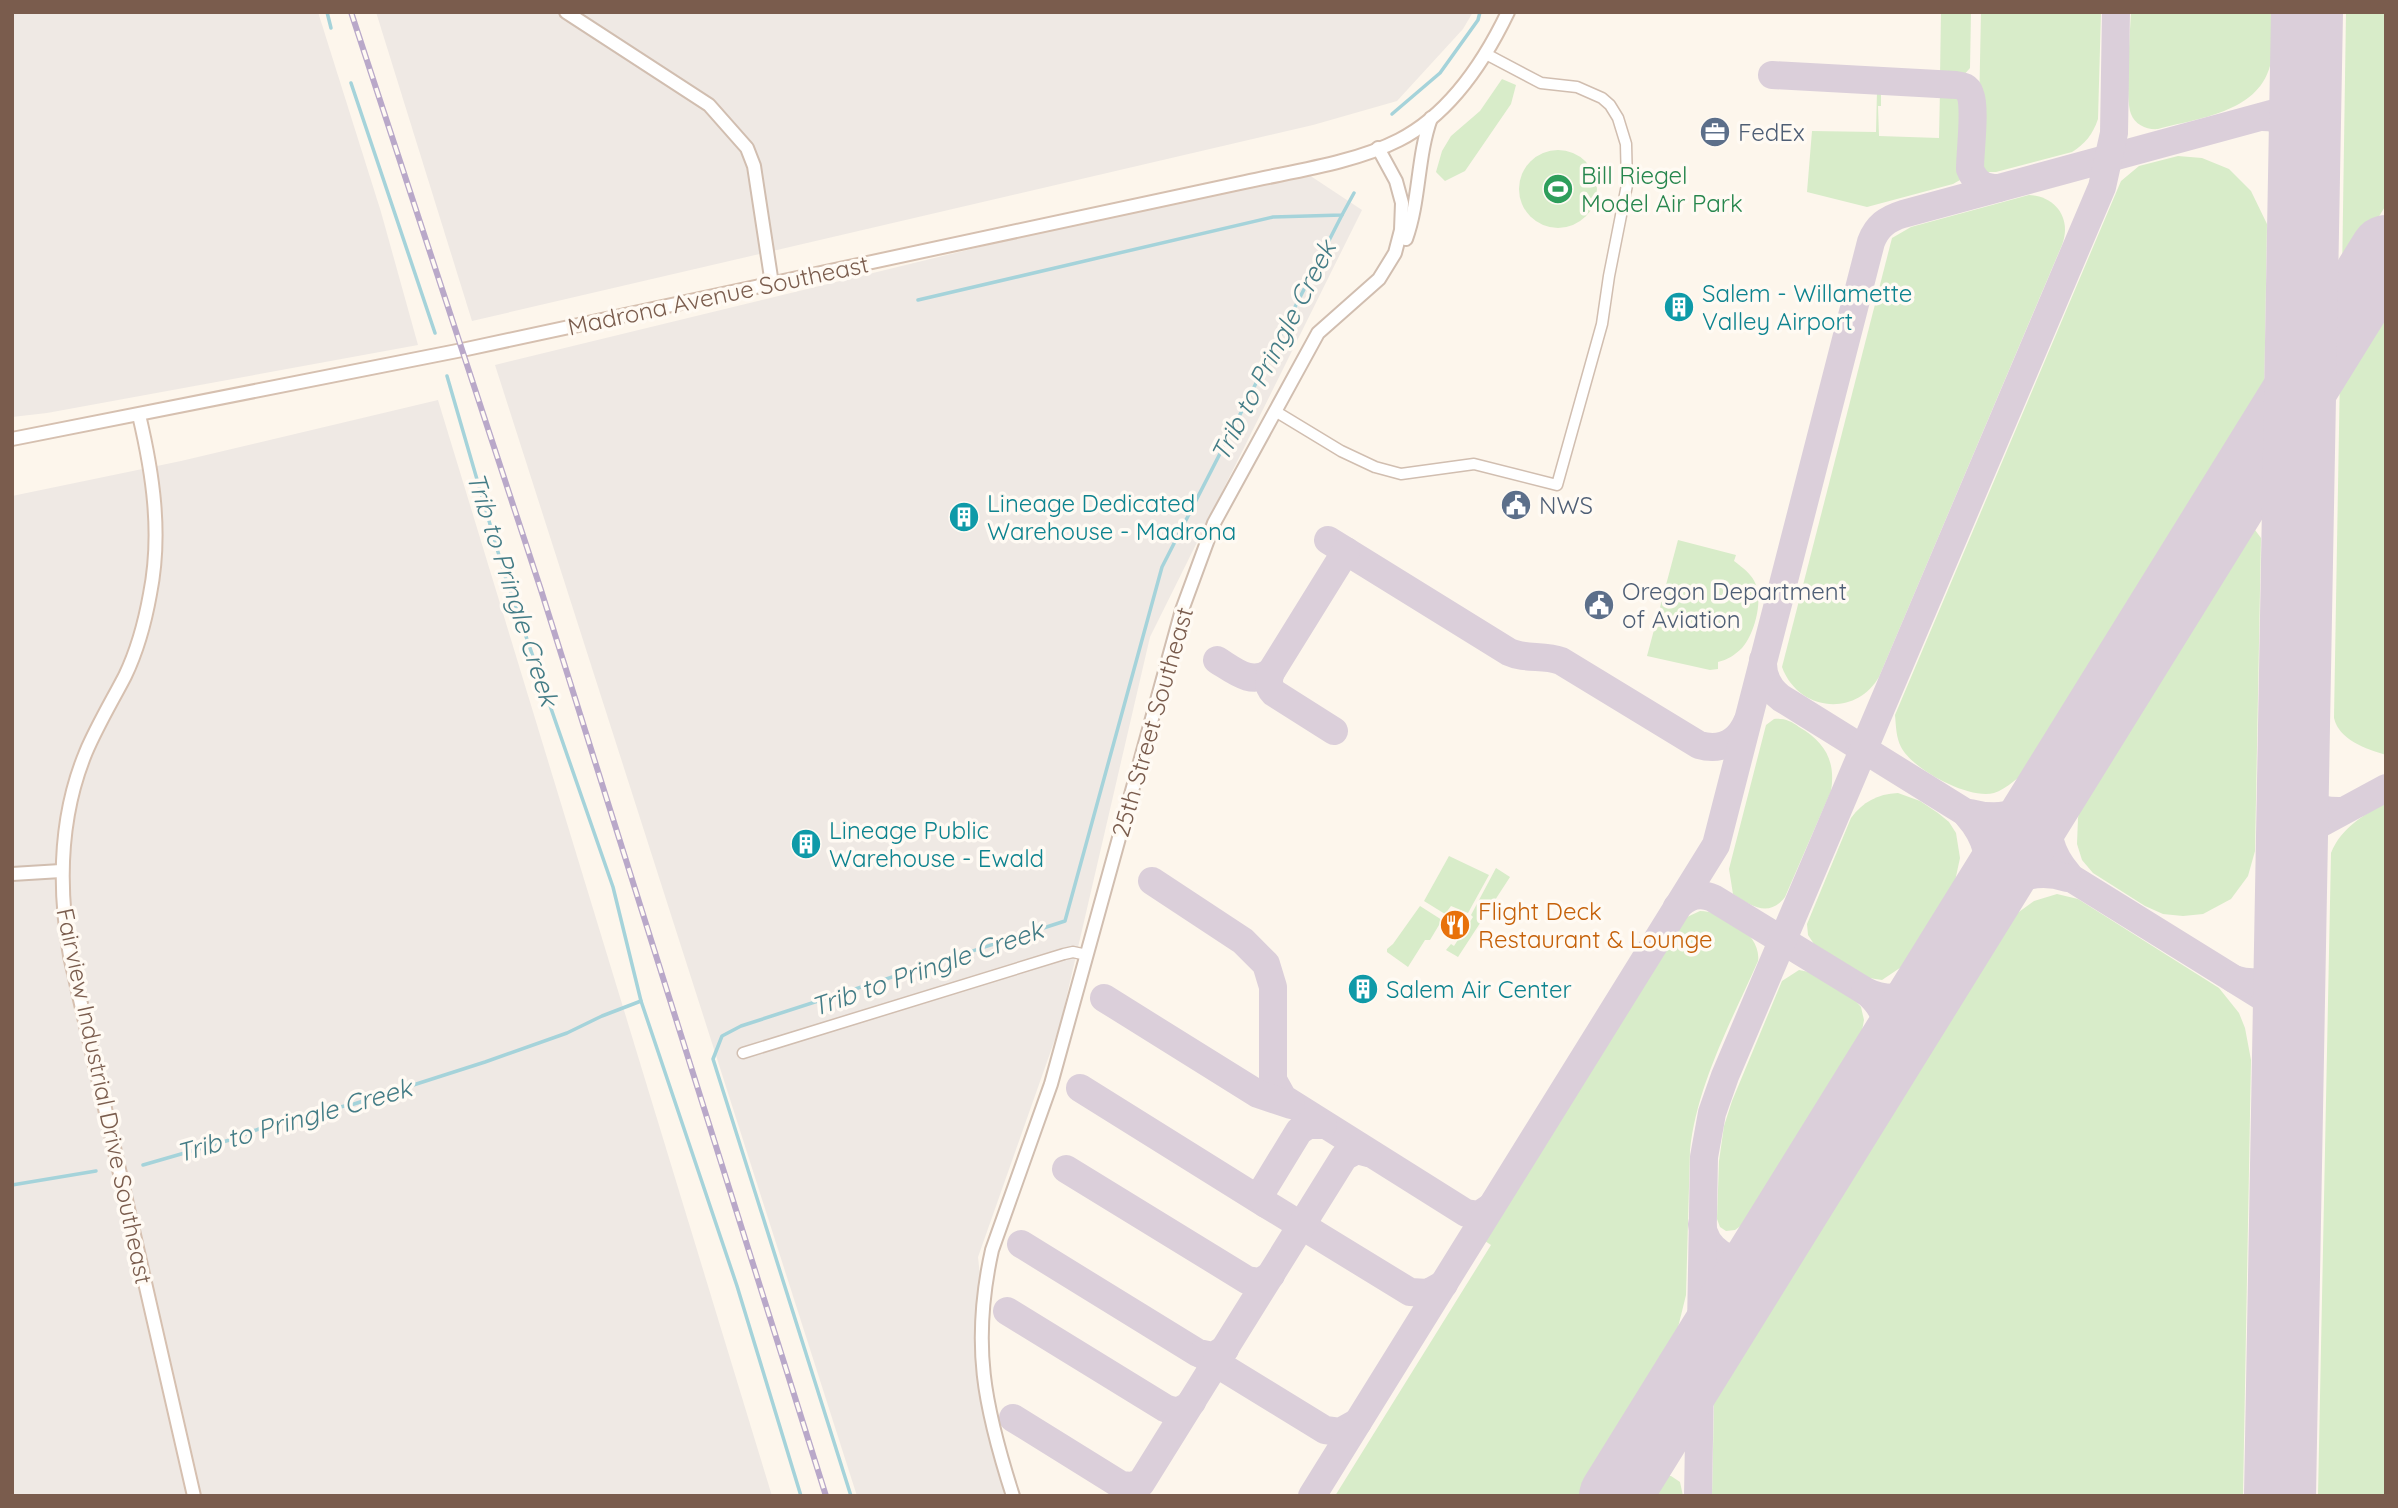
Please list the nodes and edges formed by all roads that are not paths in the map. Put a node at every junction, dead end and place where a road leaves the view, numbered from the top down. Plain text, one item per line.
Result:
1 (566, 12) edge
2 (1508, 12) edge
3 (1486, 54) junction
4 (1431, 118) junction
5 (1378, 148) junction
6 (1395, 253) junction
7 (772, 284) junction
8 (1275, 411) junction
9 (139, 415) junction
10 (12, 439) edge
11 (61, 871) junction
12 (12, 874) edge
13 (1087, 955) junction
14 (743, 1053) dead end
15 (194, 1496) edge
16 (1013, 1496) edge

1 - 7 main road
2 - 3 main road
3 - 4 main road
3 - 8 street
4 - 5 main road, Madrona Avenue Southeast
4 - 6 main road
5 - 6 main road, 25th Street Southeast
5 - 7 main road, Madrona Avenue Southeast
6 - 8 main road, 25th Street Southeast
7 - 9 main road, Madrona Avenue Southeast
8 - 13 main road, 25th Street Southeast
9 - 10 main road, Madrona Avenue Southeast
9 - 11 main road, Fairview Industrial Drive Southeast
11 - 12 main road
11 - 15 main road, Fairview Industrial Drive Southeast
13 - 14 street
13 - 16 main road, 25th Street Southeast

